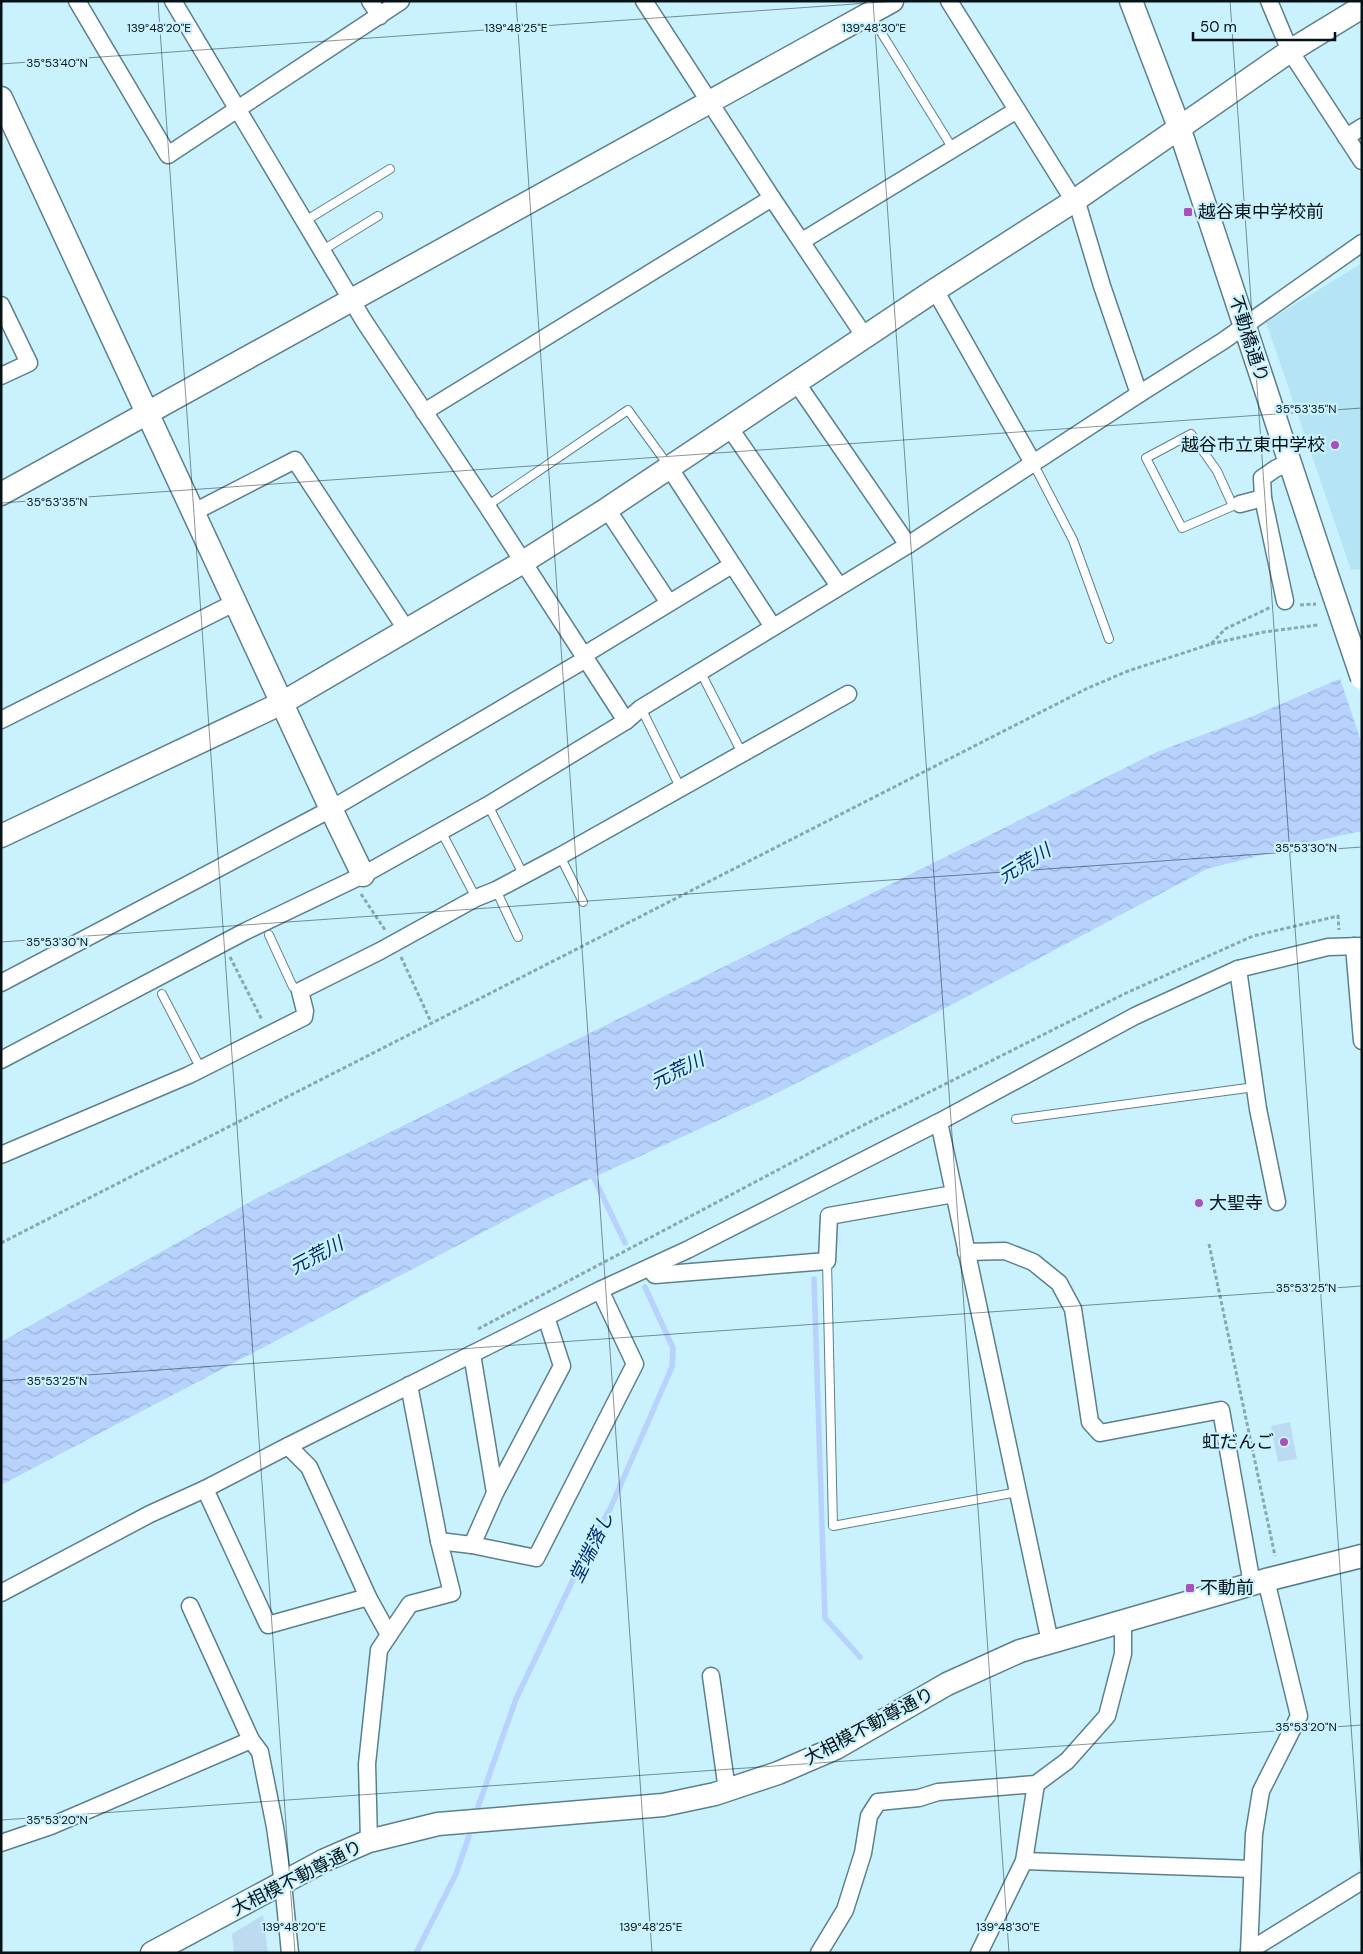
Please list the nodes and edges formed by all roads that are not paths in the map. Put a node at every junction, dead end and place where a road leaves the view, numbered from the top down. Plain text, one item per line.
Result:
1 (77, 1) edge
2 (173, 1) edge
3 (370, 1) edge
4 (401, 1) edge
5 (644, 1) edge
6 (892, 1) edge
7 (949, 1) edge
8 (1131, 1) edge
9 (1270, 1) edge
10 (1362, 7) edge
11 (870, 14) junction
12 (380, 16) junction
13 (1290, 51) junction
14 (1, 98) edge
15 (710, 101) junction
16 (238, 110) junction
17 (1017, 110) junction
18 (1179, 127) junction
19 (1362, 127) edge
20 (1346, 137) junction
21 (953, 149) junction
22 (1362, 161) edge
23 (390, 169) dead end
24 (772, 198) junction
25 (1075, 200) junction
26 (378, 216) dead end
27 (305, 221) junction
28 (802, 241) junction
29 (1362, 243) edge
30 (323, 250) junction
31 (935, 290) junction
32 (352, 299) junction
33 (1, 305) edge
34 (1244, 326) junction
35 (865, 337) junction
36 (1, 376) edge
37 (796, 382) junction
38 (1138, 394) junction
39 (147, 412) junction
40 (424, 412) junction
41 (729, 427) junction
42 (1289, 462) junction
43 (1033, 463) junction
44 (669, 467) junction
45 (1, 494) edge
46 (1263, 498) junction
47 (1236, 504) junction
48 (487, 506) junction
49 (607, 509) junction
50 (194, 512) junction
51 (908, 545) junction
52 (523, 562) junction
53 (732, 565) junction
54 (838, 586) junction
55 (236, 602) junction
56 (1281, 602) road end
57 (669, 603) junction
58 (773, 627) junction
59 (406, 629) junction
60 (1109, 639) dead end
61 (585, 657) junction
62 (700, 671) junction
63 (1362, 678) edge
64 (848, 694) dead end
65 (282, 703) junction
66 (641, 708) junction
67 (1, 720) edge
68 (626, 721) junction
69 (742, 753) junction
70 (681, 789) junction
71 (488, 805) junction
72 (331, 809) junction
73 (442, 831) junction
74 (1, 836) edge
75 (560, 856) junction
76 (523, 874) junction
77 (363, 875) junction
78 (496, 890) junction
79 (476, 898) junction
80 (583, 902) dead end
81 (269, 935) dead end
82 (518, 937) dead end
83 (1358, 946) edge
84 (1238, 969) junction
85 (1, 983) edge
86 (300, 993) junction
87 (162, 994) dead end
88 (1362, 1040) edge
89 (1, 1060) edge
90 (201, 1069) junction
91 (1255, 1087) junction
92 (1016, 1119) dead end
93 (939, 1122) junction
94 (1, 1155) edge
95 (954, 1194) junction
96 (1277, 1202) dead end
97 (966, 1252) junction
98 (827, 1261) junction
99 (649, 1268) junction
100 (600, 1290) junction
101 (546, 1317) junction
102 (472, 1354) junction
103 (409, 1385) junction
104 (309, 1435) junction
105 (288, 1446) junction
106 (310, 1467) junction
107 (206, 1489) junction
108 (1018, 1492) junction
109 (495, 1493) junction
110 (439, 1541) junction
111 (472, 1545) junction
112 (1362, 1556) edge
113 (1266, 1581) junction
114 (1, 1593) edge
115 (368, 1598) junction
116 (190, 1606) dead end
117 (1122, 1623) junction
118 (389, 1635) junction
119 (1050, 1642) junction
120 (711, 1676) dead end
121 (251, 1740) junction
122 (1036, 1784) junction
123 (728, 1790) junction
124 (369, 1841) junction
125 (1, 1843) edge
126 (1024, 1861) junction
127 (1252, 1869) junction
128 (1362, 1881) edge
129 (283, 1883) junction
130 (1249, 1952) edge
131 (152, 1953) edge
132 (290, 1953) edge
133 (819, 1953) edge
134 (979, 1953) edge

1 - 16 street
2 - 16 street
3 - 12 street
4 - 12 street
5 - 15 street
6 - 11 street
7 - 17 street
8 - 18 street, 不動橋通り
9 - 13 street
10 - 13 street
11 - 15 street
11 - 21 lane
12 - 16 street
13 - 18 street
13 - 20 street
14 - 39 street
15 - 24 street
15 - 32 street
16 - 27 street
17 - 21 street
17 - 25 street
18 - 25 street
18 - 34 street, 不動橋通り
19 - 20 street
20 - 22 street
21 - 28 street
23 - 27 lane
24 - 28 street
24 - 40 street
25 - 31 street
25 - 38 street
26 - 30 lane
27 - 30 street
28 - 35 street
29 - 34 street
30 - 32 street
31 - 35 street
31 - 43 street
32 - 39 street
32 - 40 street
33 - 36 street
34 - 38 street
34 - 42 street, 不動橋通り
35 - 37 street
37 - 41 street
37 - 51 street
38 - 43 street
39 - 45 street
39 - 50 street
40 - 48 street
41 - 44 street
41 - 54 street
42 - 46 street
42 - 63 street, 不動橋通り, bridge
43 - 51 street
43 - 60 lane
44 - 48 lane
44 - 49 street
44 - 53 street
46 - 47 street
46 - 56 street
47 - 47 lane
48 - 52 street
49 - 52 street
49 - 57 street
50 - 55 street
50 - 59 street
51 - 54 street
52 - 59 street
52 - 61 street
53 - 57 street
53 - 58 street
54 - 58 street
55 - 65 street
55 - 67 street
57 - 61 street
58 - 62 street
59 - 65 street
61 - 68 street
61 - 72 street
62 - 66 street
62 - 69 lane
64 - 69 street
65 - 72 street
65 - 74 street
66 - 68 street
66 - 70 lane
68 - 71 street
69 - 70 street
70 - 75 street
71 - 73 street
71 - 76 lane
72 - 77 street
72 - 85 street
73 - 77 street
73 - 79 lane
75 - 76 street
75 - 80 lane
76 - 78 street
77 - 89 street
78 - 79 street
78 - 82 lane
79 - 86 street
81 - 86 lane
83 - 84 street
83 - 88 street
84 - 91 street
84 - 93 street
86 - 90 street
87 - 90 lane
90 - 94 street
91 - 92 lane
91 - 96 street
93 - 95 street
93 - 99 street
95 - 97 street
95 - 98 street
97 - 108 street
97 - 113 street
98 - 99 street
98 - 108 lane
99 - 100 street
100 - 101 street
100 - 111 street
101 - 102 street
101 - 109 street
102 - 103 street
102 - 109 street
103 - 104 street
103 - 110 street
104 - 105 street
104 - 106 street
105 - 106 street
105 - 107 street
106 - 115 street
107 - 114 street
107 - 115 street
108 - 119 street
109 - 111 street
110 - 111 street
110 - 118 street
112 - 113 street, 大相模不動尊通り
113 - 117 street, 大相模不動尊通り
113 - 127 street
115 - 118 street
116 - 121 street
117 - 119 street, 大相模不動尊通り
117 - 122 street
118 - 124 street
119 - 123 street, 大相模不動尊通り
120 - 123 street
121 - 125 street
121 - 129 street
122 - 126 street
122 - 133 street
123 - 124 street, 大相模不動尊通り
124 - 129 street, 大相模不動尊通り
126 - 127 street
126 - 134 street
127 - 130 street
128 - 130 street
129 - 131 street, 大相模不動尊通り
129 - 132 street

